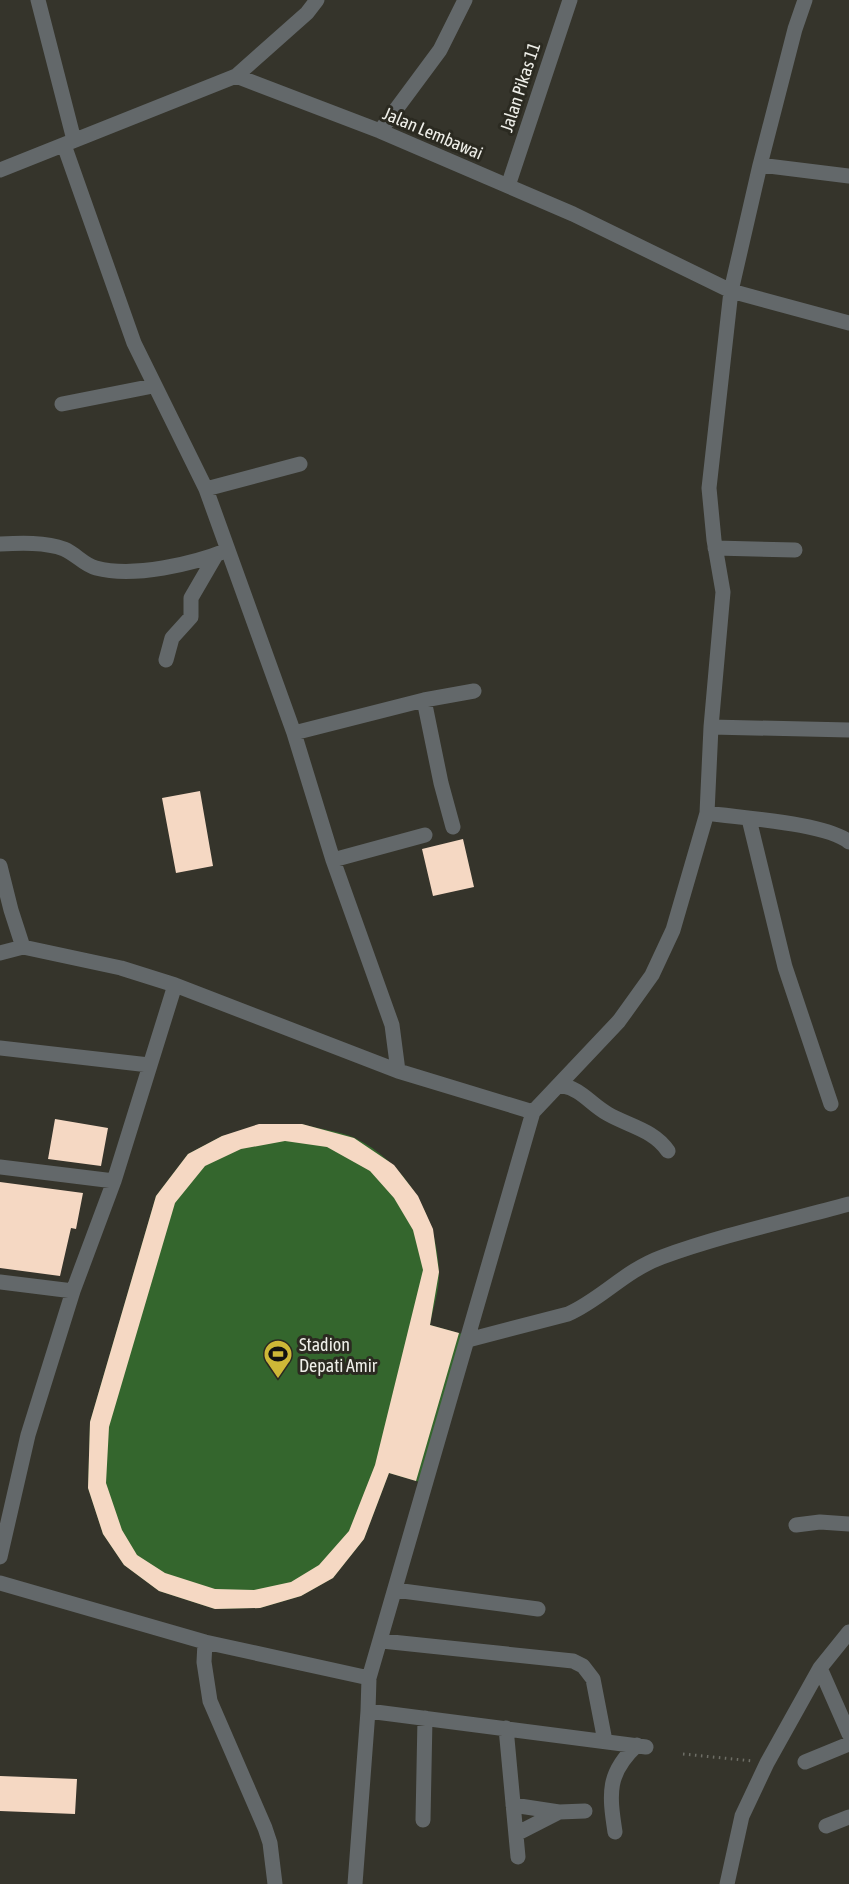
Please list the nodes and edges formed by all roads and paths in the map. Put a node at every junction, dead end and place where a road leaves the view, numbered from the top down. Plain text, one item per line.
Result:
1 (39, 0) edge
2 (317, 0) edge
3 (465, 0) edge
4 (570, 0) edge
5 (805, 0) edge
6 (236, 76) junction
7 (380, 131) junction
8 (69, 142) junction
9 (759, 165) junction
10 (0, 170) edge
11 (849, 176) edge
12 (508, 186) junction
13 (731, 291) junction
14 (849, 323) edge
15 (153, 386) junction
16 (62, 404) dead end
17 (300, 464) dead end
18 (206, 489) junction
19 (0, 544) edge
20 (715, 548) junction
21 (795, 550) dead end
22 (222, 552) junction
23 (166, 660) dead end
24 (474, 691) dead end
25 (424, 700) junction
26 (711, 727) junction
27 (849, 730) edge
28 (294, 733) junction
29 (707, 813) junction
30 (748, 819) junction
31 (453, 827) dead end
32 (425, 835) dead end
33 (849, 842) edge
34 (333, 860) junction
35 (0, 866) edge
36 (23, 947) junction
37 (0, 953) edge
38 (175, 985) junction
39 (0, 1048) edge
40 (149, 1065) junction
41 (398, 1071) junction
42 (560, 1085) junction
43 (831, 1104) dead end
44 (533, 1112) junction
45 (668, 1151) dead end
46 (0, 1167) edge
47 (114, 1181) junction
48 (849, 1204) edge
49 (0, 1282) edge
50 (73, 1291) junction
51 (468, 1340) junction
52 (849, 1524) edge
53 (796, 1525) dead end
54 (0, 1557) edge
55 (0, 1583) edge
56 (395, 1590) junction
57 (538, 1609) dead end
58 (849, 1632) edge
59 (382, 1641) junction
60 (205, 1642) junction
61 (820, 1668) junction
62 (369, 1678) junction
63 (368, 1711) junction
64 (425, 1718) junction
65 (506, 1728) junction
66 (849, 1734) edge
67 (605, 1741) junction
68 (849, 1744) edge
69 (683, 1754) dead end
70 (805, 1762) dead end
71 (767, 1763) junction
72 (513, 1805) junction
73 (585, 1811) dead end
74 (559, 1812) junction
75 (849, 1816) edge
76 (423, 1820) dead end
77 (826, 1826) dead end
78 (615, 1832) dead end
79 (516, 1834) junction
80 (518, 1857) dead end
81 (275, 1884) edge
82 (355, 1884) edge
83 (727, 1884) edge

1 - 8 street
2 - 6 street
3 - 7 street
4 - 12 street, Jalan Pikas 11
5 - 9 street
6 - 7 street, Jalan Lembawai
6 - 8 street
7 - 12 street, Jalan Lembawai
8 - 10 street
8 - 15 street
9 - 11 street
9 - 13 street
12 - 13 street, Jalan Lembawai
13 - 14 street, Jalan Lembawai
13 - 20 street
15 - 16 street
15 - 18 street
17 - 18 street
18 - 22 street
19 - 22 street
20 - 21 street
20 - 26 street
22 - 23 street
22 - 28 street
24 - 25 street
25 - 28 street
25 - 31 street
26 - 27 street
26 - 29 street
28 - 34 street
29 - 30 street
29 - 42 street
30 - 33 street
30 - 43 street
32 - 34 street
34 - 41 street
35 - 36 street
36 - 37 street
36 - 38 street
38 - 40 street
38 - 41 street
39 - 40 street
40 - 47 street
41 - 44 street
42 - 44 street
42 - 45 street
44 - 51 street
46 - 47 street
47 - 50 street
48 - 51 street
49 - 50 street
50 - 54 street
51 - 56 street
52 - 53 street
55 - 60 street
56 - 57 street
56 - 59 street
58 - 61 street
59 - 62 street
59 - 67 street
60 - 62 street
60 - 81 street
61 - 66 street
61 - 71 street
62 - 63 street
63 - 64 street
63 - 82 street
64 - 65 street
64 - 76 street
65 - 67 street
65 - 72 street
67 - 78 street
68 - 70 street
69 - 71 path
71 - 83 street
72 - 74 street
72 - 79 street
73 - 74 street
74 - 79 street
75 - 77 street
79 - 80 street

